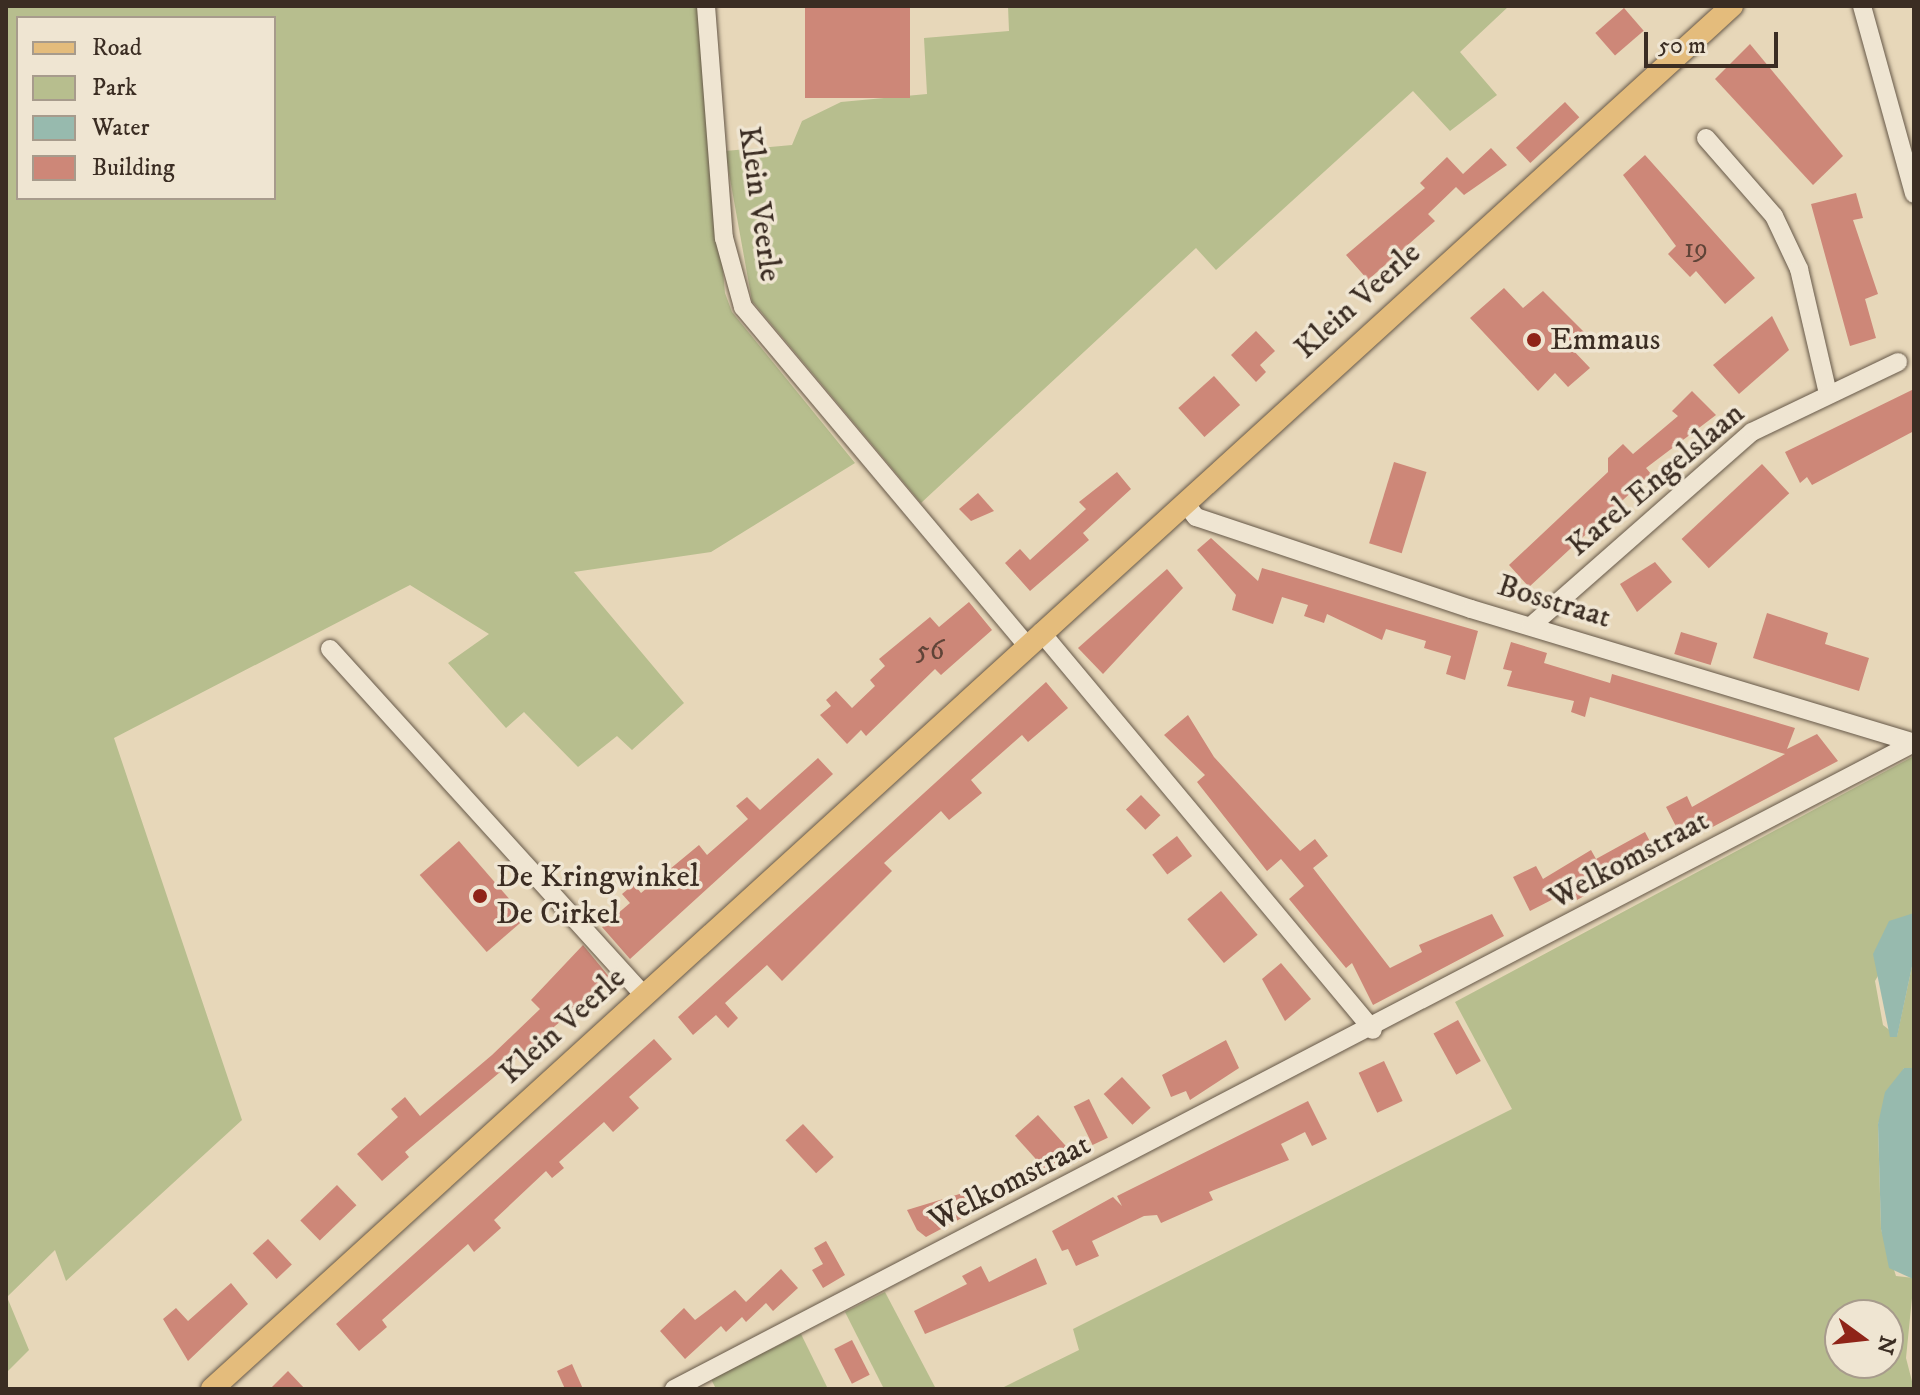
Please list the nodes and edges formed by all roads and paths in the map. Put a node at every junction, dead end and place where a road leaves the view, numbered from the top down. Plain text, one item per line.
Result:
1 (706, 6) edge
2 (1732, 6) edge
3 (1862, 6) edge
4 (1706, 138) dead end
5 (1914, 194) edge
6 (1898, 362) dead end
7 (1828, 394) junction
8 (1185, 503) junction
9 (1531, 626) junction
10 (1033, 638) junction
11 (330, 649) dead end
12 (1914, 743) edge
13 (644, 995) junction
14 (1373, 1030) junction
15 (212, 1389) edge
16 (674, 1389) edge

1 - 10 street, Klein Veerle
2 - 8 main road, Klein Veerle
3 - 5 street
4 - 7 street
6 - 7 street, Karel Engelslaan
7 - 9 street, Karel Engelslaan
8 - 9 street, Bosstraat
8 - 10 main road, Klein Veerle
9 - 12 street, Bosstraat
10 - 13 main road, Klein Veerle
10 - 14 street
11 - 13 street
12 - 14 street, Welkomstraat
13 - 15 main road, Klein Veerle
14 - 16 street, Welkomstraat

